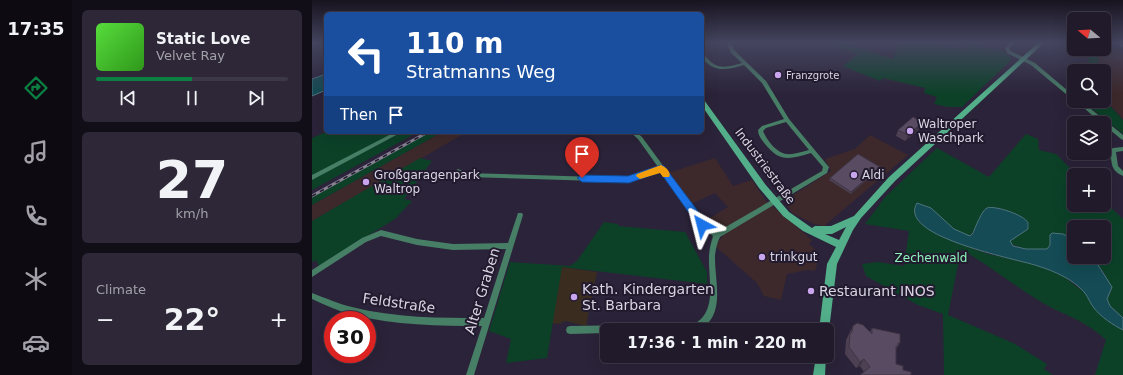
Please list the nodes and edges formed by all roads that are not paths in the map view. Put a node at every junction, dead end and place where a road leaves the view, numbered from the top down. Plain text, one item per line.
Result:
1 (1022, 59) edge
2 (706, 60) edge
3 (740, 60) edge
4 (1023, 60) edge
5 (744, 64) junction
6 (1067, 92) edge
7 (704, 104) edge
8 (1087, 108) edge
9 (788, 120) junction
10 (395, 134) edge
11 (636, 134) edge
12 (1123, 138) edge
13 (1123, 149) edge
14 (812, 151) junction
15 (661, 168) junction
16 (458, 171) dead end
17 (1123, 174) edge
18 (312, 178) edge
19 (774, 202) junction
20 (520, 215) dead end
21 (857, 217) junction
22 (806, 229) junction
23 (717, 235) junction
24 (841, 245) junction
25 (510, 246) junction
26 (312, 274) edge
27 (312, 296) edge
28 (486, 322) junction
29 (825, 323) edge
30 (570, 330) dead end
31 (820, 363) edge
32 (470, 375) edge
33 (819, 375) edge

1 - 21 main road
2 - 5 street
3 - 5 street
4 - 6 street
5 - 9 street
7 - 19 main road, Industriestraße
8 - 12 street
9 - 14 street
9 - 14 street
10 - 18 street
11 - 15 street
13 - 17 street
14 - 19 street
15 - 16 street
15 - 23 street
19 - 22 main road, Industriestraße
19 - 23 street
20 - 25 street, Alter Graben
21 - 22 main road
21 - 24 main road
22 - 24 main road, Industriestraße
23 - 30 street
24 - 29 main road
25 - 26 street
25 - 28 street, Alter Graben
27 - 28 street, Feldstraße
28 - 32 street, Alter Graben
31 - 33 main road

